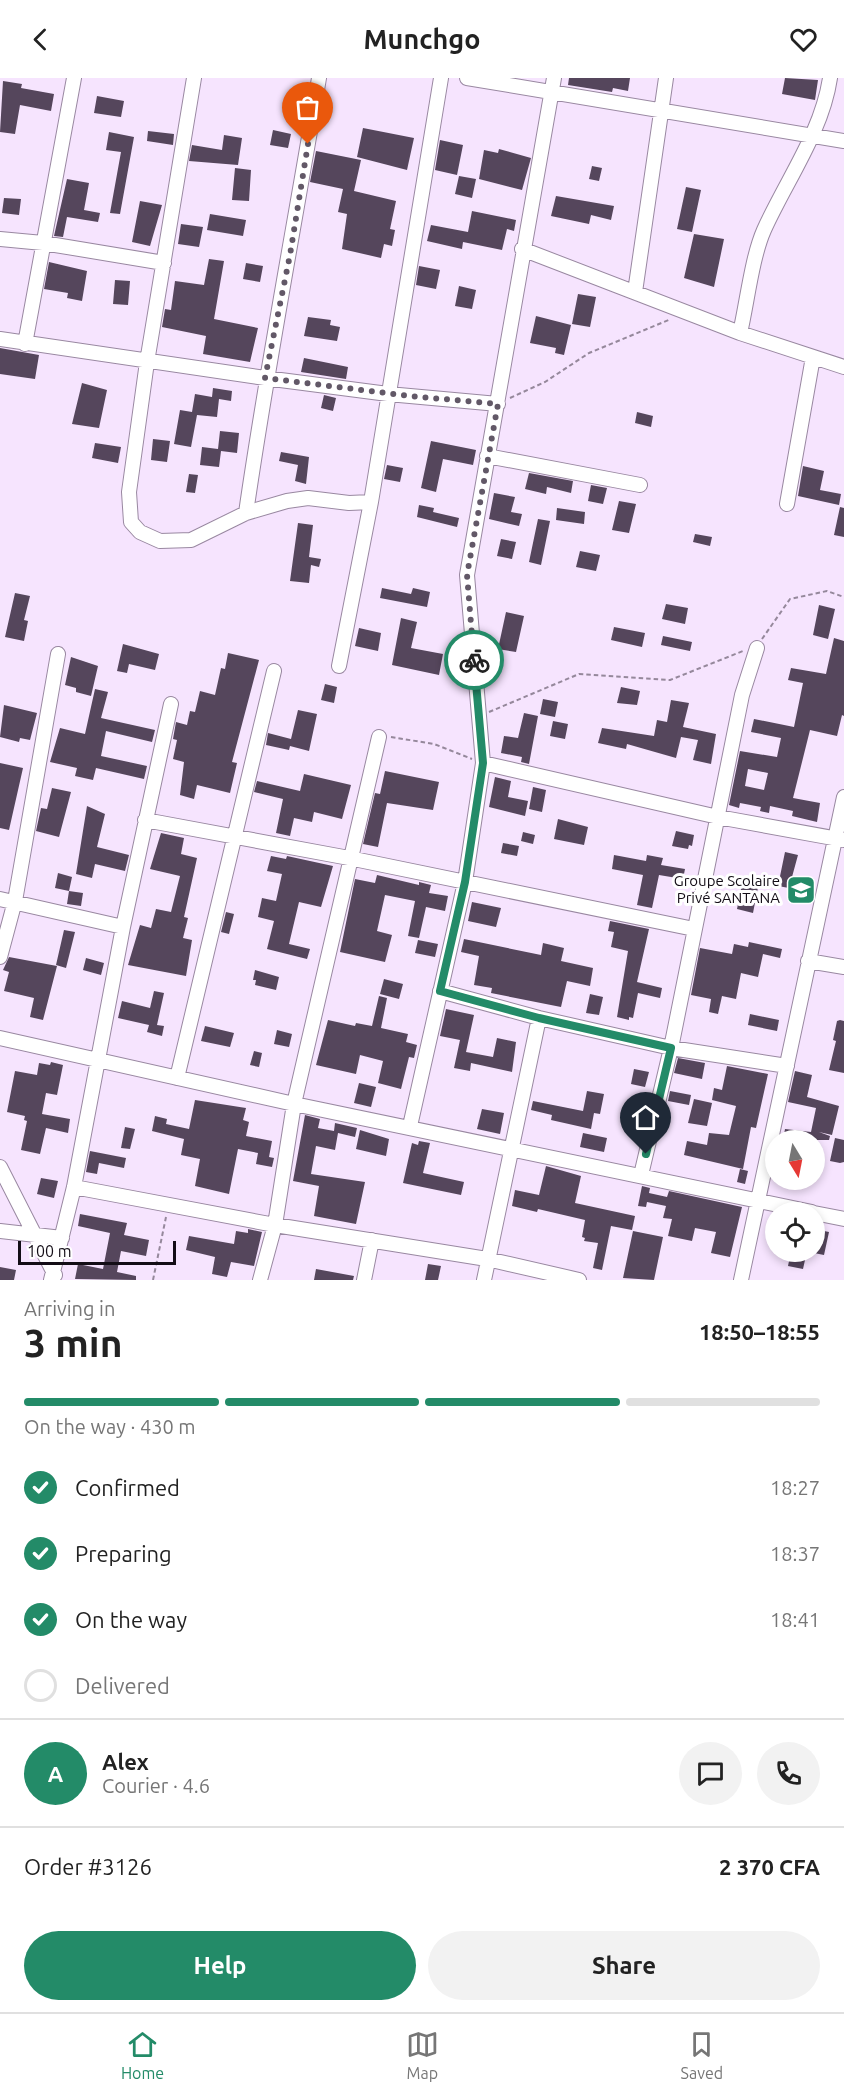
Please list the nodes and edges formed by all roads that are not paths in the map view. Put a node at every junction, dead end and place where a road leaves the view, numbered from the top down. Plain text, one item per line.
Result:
1 (74, 78) edge
2 (194, 78) edge
3 (319, 78) edge
4 (441, 78) edge
5 (467, 78) edge
6 (666, 78) edge
7 (830, 78) edge
8 (553, 85) edge
9 (660, 109) junction
10 (811, 135) junction
11 (844, 141) edge
12 (0, 239) edge
13 (43, 243) junction
14 (522, 249) junction
15 (164, 263) junction
16 (635, 292) junction
17 (740, 333) junction
18 (0, 339) edge
19 (25, 344) junction
20 (813, 357) junction
21 (147, 362) junction
22 (844, 367) edge
23 (265, 378) junction
24 (388, 394) junction
25 (498, 404) junction
26 (487, 456) junction
27 (640, 485) dead end
28 (371, 502) junction
29 (787, 504) dead end
30 (246, 513) junction
31 (757, 648) road end
32 (58, 654) dead end
33 (339, 666) dead end
34 (274, 671) dead end
35 (171, 704) dead end
36 (379, 737) road end
37 (483, 763) junction
38 (844, 797) edge
39 (718, 817) junction
40 (145, 820) junction
41 (234, 836) junction
42 (840, 839) edge
43 (350, 858) junction
44 (465, 882) junction
45 (0, 899) edge
46 (15, 901) junction
47 (123, 927) junction
48 (694, 929) junction
49 (0, 957) edge
50 (808, 961) junction
51 (844, 968) edge
52 (440, 991) junction
53 (539, 1018) junction
54 (0, 1038) edge
55 (671, 1048) junction
56 (98, 1058) junction
57 (787, 1066) junction
58 (177, 1078) junction
59 (294, 1104) junction
60 (410, 1126) junction
61 (511, 1148) junction
62 (0, 1167) edge
63 (641, 1175) junction
64 (74, 1187) junction
65 (758, 1201) junction
66 (765, 1202) edge
67 (825, 1215) edge
68 (844, 1219) edge
69 (274, 1225) junction
70 (0, 1231) edge
71 (33, 1234) junction
72 (62, 1238) junction
73 (372, 1240) junction
74 (488, 1259) junction
75 (54, 1277) edge
76 (261, 1280) edge
77 (364, 1280) edge
78 (484, 1280) edge
79 (579, 1280) edge
80 (741, 1280) edge

1 - 13 street
2 - 15 street
3 - 23 street
4 - 24 street
5 - 8 street
6 - 9 street
7 - 10 street
8 - 9 street
8 - 14 street
9 - 10 street
9 - 16 street
10 - 11 street
10 - 17 street
12 - 13 street
13 - 15 street
13 - 19 street
14 - 16 street
14 - 25 street
15 - 21 street
16 - 17 street
17 - 20 street
18 - 19 street
19 - 21 street
20 - 22 street
20 - 29 street
21 - 23 street
21 - 30 street
23 - 24 street
23 - 30 street
24 - 25 street
24 - 28 street
25 - 26 street
26 - 27 street
26 - 37 street
28 - 30 street
28 - 33 street
31 - 39 street
32 - 46 street
34 - 41 street
35 - 40 street
36 - 43 street
37 - 39 street
37 - 44 street
38 - 42 street
39 - 42 street
39 - 48 street
40 - 41 street
40 - 47 street
41 - 43 street
41 - 58 street
42 - 50 street
43 - 44 street
43 - 59 street
44 - 48 street
44 - 52 street
45 - 46 street
46 - 47 street
46 - 49 street
47 - 56 street
48 - 55 street
50 - 51 street
50 - 57 street
52 - 53 street
52 - 60 street
53 - 55 street
53 - 61 street
54 - 56 street
55 - 57 street
55 - 63 street
56 - 58 street
56 - 64 street
57 - 65 street
58 - 59 street
59 - 60 street
59 - 69 street
60 - 61 street
61 - 63 street
61 - 74 street
62 - 71 street
63 - 65 street
64 - 69 street
64 - 72 street
65 - 66 street
65 - 80 street
67 - 68 street
69 - 73 street
69 - 76 street
70 - 71 street
71 - 72 street
71 - 75 street
72 - 75 street
73 - 74 street
73 - 77 street
74 - 78 street
74 - 79 street

